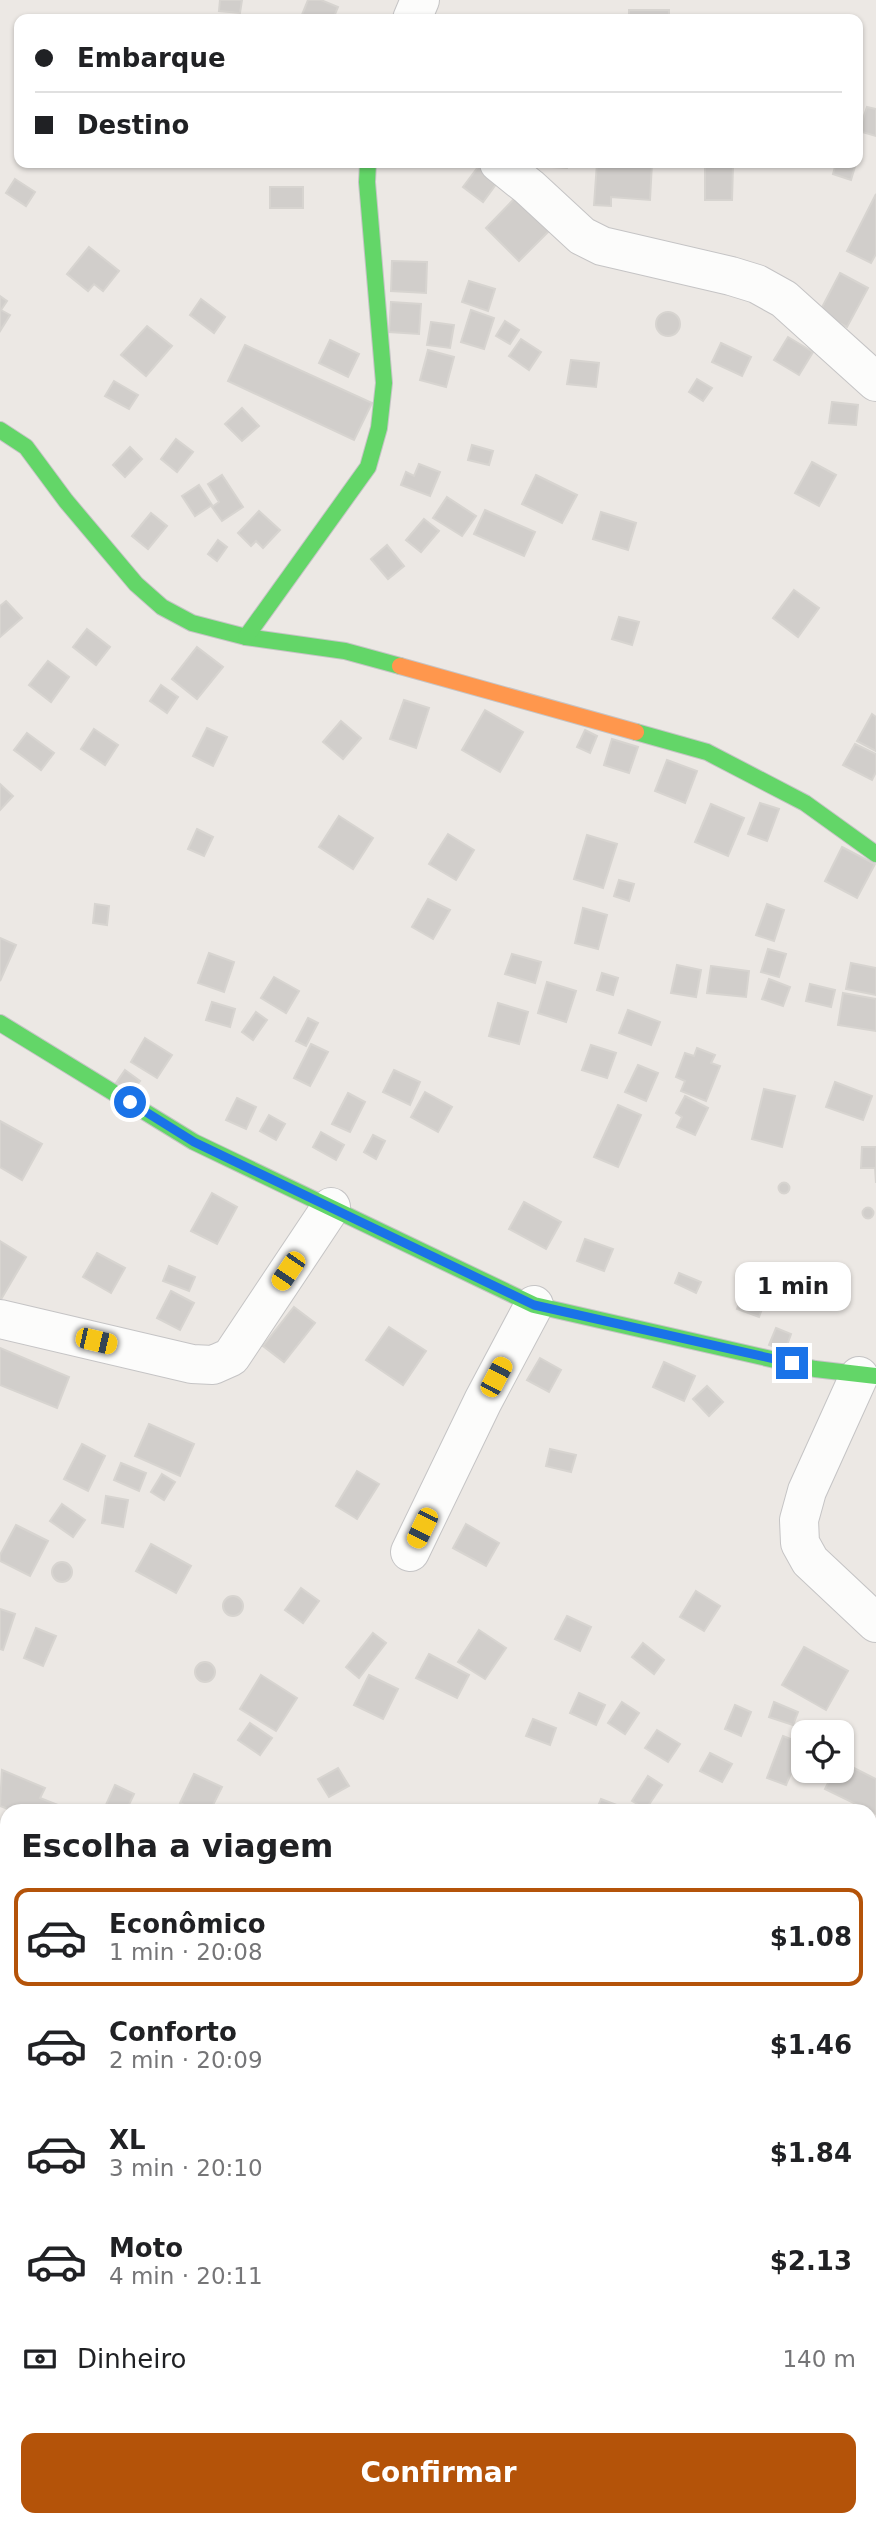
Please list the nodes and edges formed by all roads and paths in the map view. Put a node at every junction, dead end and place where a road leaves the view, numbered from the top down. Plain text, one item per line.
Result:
1 (368, 168) edge
2 (505, 168) edge
3 (876, 382) edge
4 (0, 430) edge
5 (246, 637) junction
6 (876, 854) edge
7 (0, 1023) edge
8 (331, 1207) junction
9 (534, 1305) junction
10 (0, 1319) edge
11 (868, 1376) edge
12 (410, 1552) dead end
13 (876, 1623) edge

1 - 5 street
2 - 3 street
4 - 5 street
5 - 6 street
7 - 8 street
8 - 9 street
8 - 10 street
9 - 11 street
9 - 12 street
11 - 13 street

